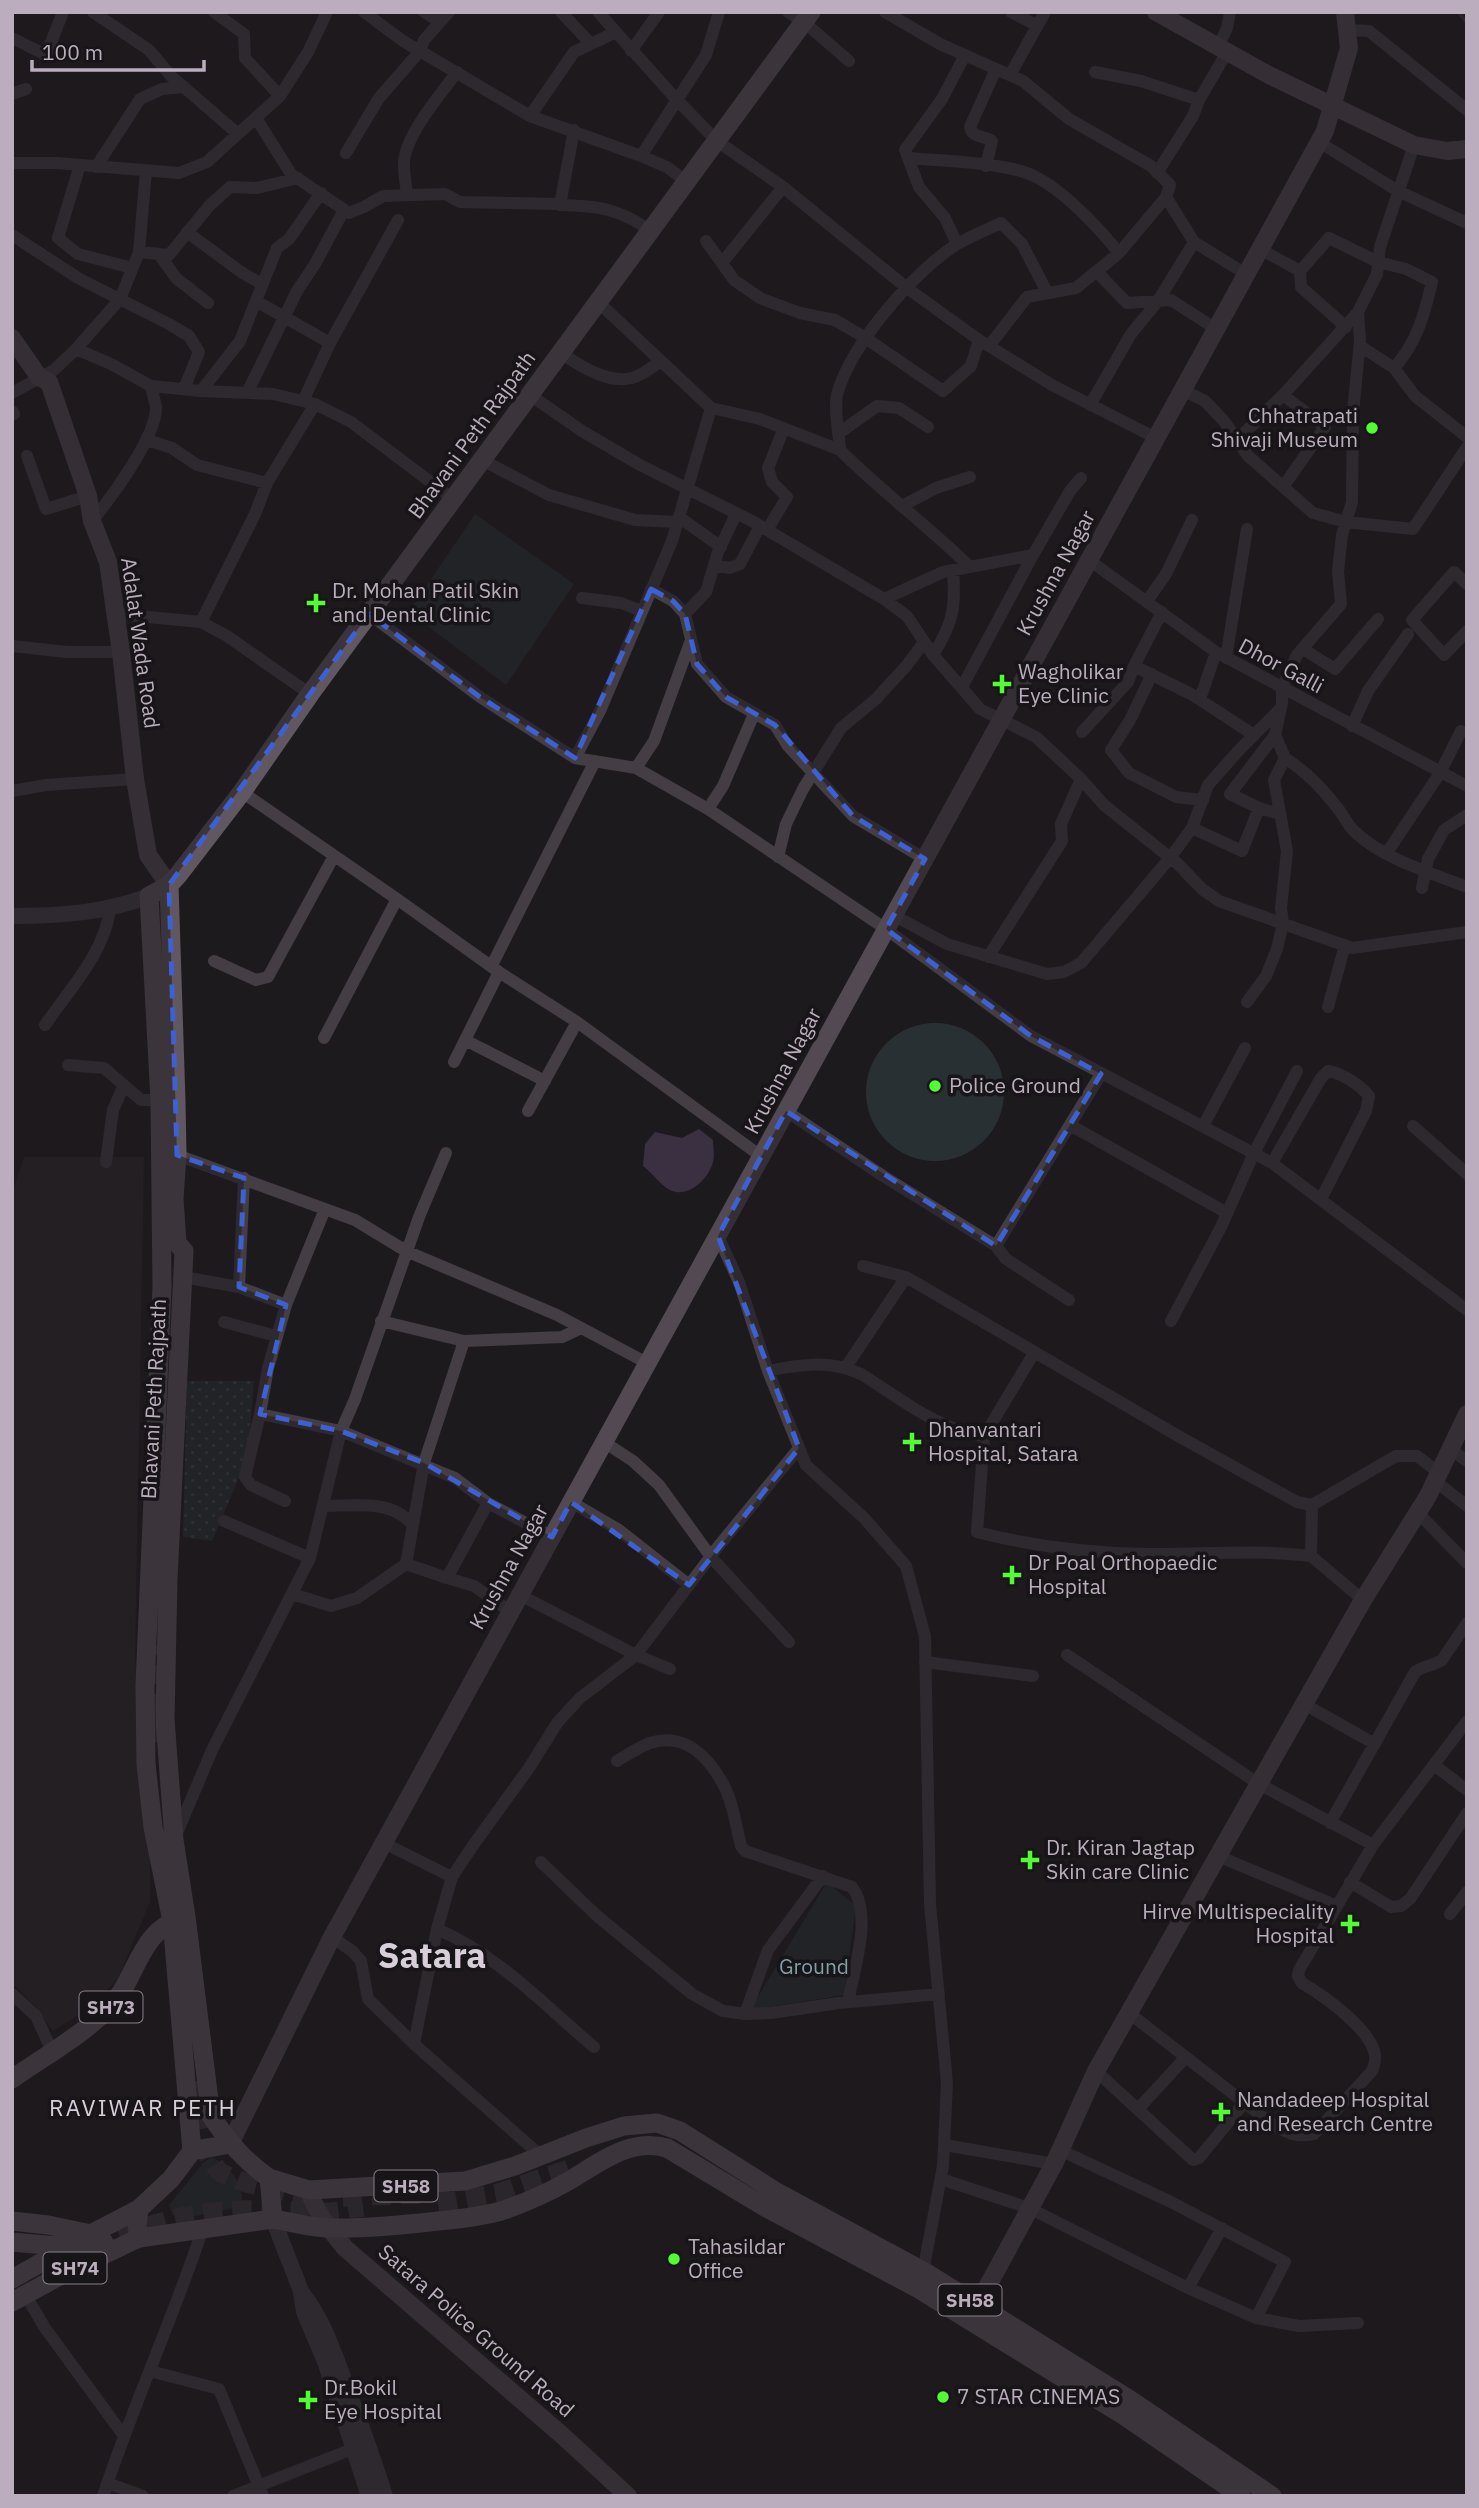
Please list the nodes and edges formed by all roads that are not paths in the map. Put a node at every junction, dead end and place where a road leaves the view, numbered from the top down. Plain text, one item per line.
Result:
1 (64, 12) edge
2 (93, 12) edge
3 (214, 12) edge
4 (327, 12) edge
5 (364, 12) edge
6 (424, 12) edge
7 (561, 12) edge
8 (598, 12) edge
9 (659, 12) edge
10 (719, 12) edge
11 (885, 12) edge
12 (1011, 12) edge
13 (1045, 12) edge
14 (1156, 12) edge
15 (1230, 12) edge
16 (801, 16) edge
17 (444, 17) edge
18 (1343, 17) edge
19 (1036, 25) junction
20 (616, 32) junction
21 (12, 38) edge
22 (592, 44) junction
23 (1223, 50) junction
24 (420, 51) junction
25 (631, 51) junction
26 (965, 55) junction
27 (849, 61) dead end
28 (996, 69) junction
29 (457, 72) junction
30 (1095, 72) dead end
31 (1010, 75) junction
32 (184, 87) junction
33 (26, 89) dead end
34 (12, 94) edge
35 (280, 96) junction
36 (676, 99) junction
37 (1199, 100) junction
38 (1332, 107) junction
39 (1467, 110) edge
40 (530, 116) junction
41 (256, 118) junction
42 (574, 130) junction
43 (238, 134) junction
44 (717, 141) junction
45 (1319, 142) junction
46 (1414, 145) junction
47 (1467, 149) edge
48 (346, 153) dead end
49 (641, 156) junction
50 (908, 158) junction
51 (12, 163) edge
52 (80, 165) junction
53 (986, 166) junction
54 (96, 167) junction
55 (146, 171) junction
56 (1157, 173) junction
57 (298, 178) junction
58 (687, 182) junction
59 (783, 187) junction
60 (1398, 191) junction
61 (321, 193) junction
62 (407, 194) junction
63 (1166, 197) junction
64 (560, 204) junction
65 (345, 209) junction
66 (398, 220) dead end
67 (1467, 223) edge
68 (651, 231) junction
69 (187, 232) junction
70 (12, 235) edge
71 (706, 242) dead end
72 (1194, 242) junction
73 (957, 244) junction
74 (1260, 249) junction
75 (139, 252) junction
76 (1119, 253) junction
77 (159, 254) junction
78 (1378, 262) junction
79 (722, 263) junction
80 (132, 268) junction
81 (1300, 271) junction
82 (1097, 272) junction
83 (1246, 274) junction
84 (262, 285) junction
85 (907, 288) junction
86 (1047, 292) junction
87 (120, 299) junction
88 (256, 301) junction
89 (1158, 301) junction
90 (598, 302) junction
91 (208, 303) dead end
92 (1358, 312) junction
93 (285, 317) junction
94 (1346, 327) junction
95 (1216, 329) junction
96 (864, 337) junction
97 (12, 338) edge
98 (330, 343) junction
99 (984, 343) junction
100 (1360, 346) junction
101 (76, 349) junction
102 (561, 353) junction
103 (661, 361) junction
104 (1394, 368) junction
105 (39, 377) junction
106 (150, 386) junction
107 (184, 389) junction
108 (1182, 390) junction
109 (201, 391) junction
110 (248, 391) junction
111 (12, 393) edge
112 (530, 395) junction
113 (1283, 395) junction
114 (310, 401) junction
115 (1090, 405) junction
116 (711, 408) junction
117 (928, 427) dead end
118 (784, 428) junction
119 (839, 433) junction
120 (1467, 437) edge
121 (1156, 438) junction
122 (147, 440) junction
123 (1237, 440) junction
124 (1467, 447) edge
125 (840, 450) junction
126 (27, 456) dead end
127 (482, 460) junction
128 (970, 477) dead end
129 (1082, 478) dead end
130 (267, 483) junction
131 (1283, 487) junction
132 (687, 490) junction
133 (88, 496) junction
134 (453, 499) junction
135 (902, 506) junction
136 (736, 513) junction
137 (92, 520) junction
138 (678, 520) junction
139 (1192, 520) dead end
140 (1346, 522) junction
141 (764, 528) junction
142 (1247, 529) dead end
143 (721, 547) junction
144 (1033, 555) junction
145 (1089, 560) junction
146 (714, 565) junction
147 (970, 567) junction
148 (953, 570) junction
149 (1467, 584) edge
150 (651, 589) junction
151 (582, 598) dead end
152 (884, 599) junction
153 (1147, 601) junction
154 (642, 611) junction
155 (1163, 612) junction
156 (116, 614) junction
157 (369, 614) junction
158 (685, 614) junction
159 (1378, 619) dead end
160 (201, 622) junction
161 (1467, 631) edge
162 (1408, 634) dead end
163 (691, 640) junction
164 (924, 642) junction
165 (12, 646) edge
166 (1303, 649) junction
167 (121, 652) junction
168 (933, 655) junction
169 (1221, 655) junction
170 (1134, 666) junction
171 (1153, 674) junction
172 (962, 687) junction
173 (1282, 688) junction
174 (310, 694) junction
175 (1199, 699) junction
176 (1281, 708) junction
177 (754, 714) junction
178 (1001, 720) junction
179 (1352, 726) junction
180 (1082, 732) dead end
181 (1461, 732) dead end
182 (1275, 735) junction
183 (1254, 736) junction
184 (575, 758) junction
185 (1284, 758) junction
186 (595, 761) junction
187 (636, 768) junction
188 (1440, 773) junction
189 (813, 774) junction
190 (135, 779) junction
191 (1081, 779) junction
192 (1467, 786) edge
193 (12, 791) edge
194 (242, 792) junction
195 (1203, 800) junction
196 (1259, 808) junction
197 (708, 809) junction
198 (1280, 814) junction
199 (1467, 815) edge
200 (1192, 828) junction
201 (1386, 854) junction
202 (148, 855) junction
203 (334, 856) junction
204 (778, 857) junction
205 (1170, 858) junction
206 (925, 859) junction
207 (1426, 870) junction
208 (169, 885) junction
209 (1467, 887) edge
210 (1422, 888) dead end
211 (149, 896) junction
212 (397, 899) junction
213 (110, 909) junction
214 (12, 916) edge
215 (890, 922) junction
216 (1283, 923) junction
217 (1467, 932) edge
218 (1345, 945) junction
219 (988, 957) junction
220 (214, 961) dead end
221 (496, 969) junction
222 (1247, 1002) dead end
223 (1328, 1007) dead end
224 (577, 1022) junction
225 (45, 1025) dead end
226 (324, 1038) dead end
227 (465, 1040) junction
228 (1245, 1048) dead end
229 (454, 1062) dead end
230 (68, 1065) dead end
231 (1297, 1071) dead end
232 (1101, 1074) junction
233 (545, 1081) junction
234 (124, 1085) junction
235 (160, 1100) junction
236 (528, 1111) dead end
237 (786, 1111) junction
238 (1070, 1125) junction
239 (1203, 1126) junction
240 (1413, 1126) dead end
241 (446, 1153) dead end
242 (1254, 1153) junction
243 (177, 1155) junction
244 (762, 1157) junction
245 (106, 1163) dead end
246 (1272, 1163) junction
247 (1467, 1174) edge
248 (244, 1178) junction
249 (1321, 1199) junction
250 (325, 1209) junction
251 (1227, 1213) junction
252 (718, 1236) junction
253 (177, 1242) junction
254 (996, 1246) junction
255 (406, 1251) junction
256 (863, 1266) dead end
257 (183, 1277) junction
258 (906, 1277) junction
259 (239, 1287) junction
260 (1069, 1300) dead end
261 (286, 1306) junction
262 (1467, 1310) edge
263 (381, 1321) junction
264 (1171, 1321) dead end
265 (224, 1322) dead end
266 (581, 1328) junction
267 (276, 1336) junction
268 (464, 1341) junction
269 (1034, 1353) junction
270 (647, 1363) junction
271 (846, 1367) junction
272 (768, 1371) junction
273 (260, 1414) junction
274 (1466, 1419) edge
275 (341, 1431) junction
276 (984, 1436) junction
277 (604, 1442) junction
278 (799, 1448) junction
279 (1450, 1449) junction
280 (1467, 1461) edge
281 (424, 1463) junction
282 (1437, 1476) junction
283 (285, 1501) dead end
284 (571, 1502) junction
285 (488, 1503) junction
286 (1312, 1505) junction
287 (323, 1506) junction
288 (1467, 1506) edge
289 (1417, 1512) junction
290 (223, 1521) dead end
291 (411, 1523) junction
292 (552, 1537) junction
293 (1311, 1556) junction
294 (711, 1557) junction
295 (310, 1558) junction
296 (1467, 1563) edge
297 (406, 1564) junction
298 (447, 1578) junction
299 (689, 1585) junction
300 (292, 1594) junction
301 (520, 1595) junction
302 (1363, 1600) junction
303 (510, 1612) junction
304 (1467, 1623) edge
305 (158, 1627) tunnel mouth
306 (789, 1642) dead end
307 (636, 1655) junction
308 (1067, 1655) dead end
309 (925, 1662) junction
310 (670, 1670) dead end
311 (1033, 1676) dead end
312 (1304, 1704) junction
313 (1467, 1721) edge
314 (1375, 1744) junction
315 (617, 1761) dead end
316 (1434, 1766) junction
317 (1259, 1784) junction
318 (1467, 1790) edge
319 (1467, 1813) edge
320 (1330, 1823) junction
321 (384, 1843) junction
322 (1373, 1845) junction
323 (166, 1846) junction
324 (1218, 1856) junction
325 (541, 1862) dead end
326 (823, 1876) junction
327 (452, 1877) junction
328 (1350, 1882) junction
329 (1467, 1892) edge
330 (1337, 1906) junction
331 (1450, 1914) dead end
332 (179, 1919) junction
333 (437, 1929) junction
334 (332, 1937) junction
335 (12, 1994) edge
336 (939, 1994) junction
337 (848, 2002) junction
338 (1129, 2013) junction
339 (744, 2014) junction
340 (414, 2044) junction
341 (594, 2047) dead end
342 (52, 2051) junction
343 (1185, 2058) junction
344 (1096, 2071) junction
345 (12, 2079) edge
346 (1244, 2103) junction
347 (1138, 2109) junction
348 (624, 2126) junction
349 (230, 2144) junction
350 (945, 2145) junction
351 (192, 2151) junction
352 (540, 2155) junction
353 (1057, 2157) junction
354 (598, 2161) junction
355 (725, 2171) junction
356 (269, 2178) junction
357 (941, 2179) junction
358 (309, 2190) junction
359 (1029, 2208) junction
360 (139, 2209) junction
361 (273, 2219) junction
362 (12, 2221) edge
363 (203, 2228) junction
364 (329, 2228) junction
365 (1222, 2228) junction
366 (91, 2234) junction
367 (139, 2238) junction
368 (12, 2242) edge
369 (69, 2247) junction
370 (921, 2280) junction
371 (1188, 2288) junction
372 (18, 2290) edge
373 (974, 2313) junction
374 (1256, 2318) junction
375 (1357, 2323) dead end
376 (150, 2371) junction
377 (124, 2437) junction
378 (360, 2446) junction
379 (106, 2489) edge
380 (261, 2490) edge
381 (143, 2496) edge
382 (233, 2496) edge
383 (369, 2496) edge
384 (385, 2496) edge
385 (628, 2496) edge
386 (1241, 2496) edge
387 (1272, 2496) edge

1 - 21 street
2 - 32 street
3 - 35 street
4 - 35 street
5 - 24 street
6 - 17 street
7 - 22 street
8 - 20 street
9 - 25 street
10 - 36 street
11 - 26 street
12 - 19 street
13 - 19 street
14 - 23 main road
15 - 23 street
16 - 27 street
16 - 44 main road, Bhavani Peth Rajpath
17 - 24 street
18 - 38 main road, Krushna Nagar
18 - 39 street
19 - 31 street
20 - 22 street
20 - 25 street
22 - 40 street
23 - 37 street
23 - 38 main road
24 - 29 street
24 - 48 street
25 - 36 street
26 - 28 street
26 - 50 street
28 - 31 street
28 - 53 street
29 - 40 street
29 - 62 street
30 - 37 street
31 - 56 street
32 - 43 street
32 - 54 street
33 - 34 street
35 - 41 street
36 - 44 street
36 - 49 street
37 - 56 street
38 - 45 main road, Krushna Nagar
38 - 46 main road
40 - 42 street
41 - 43 street
41 - 57 street
42 - 49 street
42 - 64 street
43 - 55 street
44 - 58 main road, Bhavani Peth Rajpath
44 - 59 street
45 - 60 street
45 - 74 main road, Krushna Nagar
46 - 47 main road
46 - 60 street
49 - 58 street
50 - 53 street
50 - 73 street
51 - 52 street
52 - 54 street
52 - 80 street
53 - 76 street
54 - 55 street
55 - 75 street
56 - 63 street
57 - 61 street
57 - 69 street
58 - 68 main road, Bhavani Peth Rajpath
59 - 79 street
59 - 85 street
60 - 67 street
60 - 78 street
61 - 65 street
61 - 84 street
62 - 64 street
62 - 65 street
63 - 72 street
63 - 76 street
64 - 68 street
65 - 93 street
66 - 98 street
68 - 90 main road, Bhavani Peth Rajpath
69 - 77 street
69 - 84 street
70 - 87 street
71 - 79 street
72 - 83 street
72 - 89 street
73 - 85 street
73 - 86 street
74 - 81 street
74 - 83 main road, Krushna Nagar
75 - 77 street
75 - 80 street
76 - 82 street
77 - 91 street
78 - 81 street
78 - 92 street
78 - 104 street
79 - 96 street
80 - 87 street
81 - 94 street
82 - 86 street
82 - 89 street
83 - 95 main road, Krushna Nagar
84 - 88 street
85 - 96 street
85 - 99 street
86 - 99 street
87 - 101 street
87 - 107 street
88 - 93 street
88 - 109 street
89 - 95 street
89 - 115 street
90 - 102 main road, Bhavani Peth Rajpath
90 - 103 street
92 - 94 street
92 - 100 street
93 - 98 street
93 - 110 street
94 - 113 street
95 - 108 main road, Krushna Nagar
96 - 99 street
96 - 119 street
97 - 105 main road, Adalat Wada Road
98 - 114 street
99 - 115 street
100 - 104 street
100 - 140 street
101 - 105 street
101 - 106 street
102 - 103 street
102 - 112 main road, Bhavani Peth Rajpath
103 - 116 street
104 - 120 street
105 - 111 street
105 - 133 main road, Adalat Wada Road
106 - 107 street
106 - 122 street
107 - 109 street
108 - 121 main road, Krushna Nagar
108 - 123 street
109 - 110 street
110 - 114 street
112 - 127 main road, Bhavani Peth Rajpath
112 - 132 street
113 - 123 street
113 - 131 street
114 - 130 street
114 - 134 street
115 - 121 street
116 - 118 street
116 - 132 street
117 - 119 street
118 - 125 street
118 - 141 street
119 - 125 street
121 - 145 main road, Krushna Nagar
122 - 130 street
122 - 137 street
123 - 131 street
124 - 140 street
125 - 135 street
126 - 133 street
127 - 134 main road, Bhavani Peth Rajpath
127 - 138 street
128 - 135 street
129 - 144 street
130 - 160 street
131 - 140 street
132 - 136 street
132 - 138 street
133 - 137 main road, Adalat Wada Road
134 - 157 main road, Bhavani Peth Rajpath
135 - 147 street
136 - 141 street
136 - 143 street
137 - 156 main road, Adalat Wada Road
138 - 143 street
138 - 150 street
139 - 153 street
140 - 166 street
141 - 146 street
141 - 152 street
142 - 169 street
143 - 146 street
144 - 147 street
144 - 172 street
145 - 153 street, Dhor Galli
145 - 178 main road, Krushna Nagar
146 - 158 street
147 - 148 street
148 - 152 street
148 - 168 street
149 - 161 street
150 - 154 street
150 - 158 street
151 - 154 street
152 - 164 street
153 - 155 street, Dhor Galli
154 - 184 street
155 - 169 street, Dhor Galli
155 - 170 street
156 - 160 street
156 - 167 main road, Adalat Wada Road
157 - 174 main road, Bhavani Peth Rajpath
157 - 184 street
158 - 163 street
159 - 166 street
160 - 174 street
162 - 179 street
163 - 177 street
163 - 187 street
164 - 168 street
164 - 189 street
165 - 167 street
166 - 173 street
167 - 190 main road, Adalat Wada Road
168 - 172 street
169 - 173 street, Dhor Galli
169 - 175 street
170 - 171 street
170 - 180 street
171 - 175 street
171 - 195 street
172 - 178 street
173 - 176 street
173 - 179 street, Dhor Galli
174 - 194 main road, Bhavani Peth Rajpath
175 - 183 street
176 - 182 street
176 - 183 street
177 - 189 street
177 - 197 street
178 - 191 street
178 - 206 main road, Krushna Nagar
179 - 188 street, Dhor Galli
181 - 188 street
182 - 185 street
182 - 196 street
183 - 195 street
184 - 186 street
185 - 198 street
185 - 201 street
186 - 187 street
186 - 221 street
187 - 197 street
188 - 192 street, Dhor Galli
188 - 201 street
189 - 204 street
189 - 206 street
190 - 193 street
190 - 202 main road, Adalat Wada Road
191 - 205 street
191 - 219 street
194 - 203 street
194 - 208 main road, Bhavani Peth Rajpath
195 - 200 street
196 - 198 street
196 - 200 street
197 - 204 street
198 - 216 street
199 - 207 street
200 - 205 street
201 - 207 street
202 - 208 main road, Adalat Wada Road
202 - 211 main road
203 - 212 street
203 - 220 street
204 - 215 street
205 - 216 street
205 - 219 street
206 - 215 main road, Krushna Nagar
207 - 209 street
207 - 210 street
208 - 211 main road, Bhavani Peth Rajpath
208 - 243 main road, Bhavani Peth Rajpath
211 - 213 street
211 - 235 main road
212 - 221 street
212 - 226 street
213 - 214 street
213 - 225 street
215 - 219 street
215 - 232 street
215 - 237 main road, Krushna Nagar
216 - 218 street
216 - 222 street
217 - 218 street
218 - 223 street
221 - 224 street
221 - 227 street
224 - 233 street
224 - 244 street
227 - 229 street
227 - 233 street
228 - 239 street
230 - 234 street
231 - 242 street
232 - 238 street
232 - 239 street
233 - 236 street
234 - 235 street
234 - 245 street
235 - 323 main road
237 - 244 main road, Krushna Nagar
237 - 254 street
238 - 251 street
238 - 254 street
239 - 242 street
240 - 247 street
241 - 255 street
242 - 246 street
242 - 251 street
243 - 248 street
243 - 253 main road, Bhavani Peth Rajpath
244 - 252 main road, Krushna Nagar
246 - 249 street
246 - 249 street
248 - 250 street
248 - 259 street
249 - 262 street
250 - 255 street
250 - 261 street
251 - 264 street
252 - 270 main road, Krushna Nagar
252 - 272 street
253 - 257 main road, Bhavani Peth Rajpath
253 - 305 main road
254 - 260 street
255 - 263 street
255 - 266 street
256 - 258 street
257 - 259 street
257 - 323 main road, Bhavani Peth Rajpath
258 - 269 street
258 - 271 street
259 - 261 street
261 - 267 street
263 - 268 street
263 - 275 street
265 - 267 street
266 - 268 street
266 - 270 street
267 - 273 street
268 - 281 street
269 - 276 street
269 - 286 street
270 - 277 main road, Krushna Nagar
271 - 272 street
271 - 276 street
272 - 278 street
273 - 275 street
273 - 283 street
274 - 279 main road
275 - 281 street
275 - 287 street
276 - 293 street
277 - 284 main road, Krushna Nagar
277 - 294 street
278 - 294 street
278 - 309 street
279 - 280 street
279 - 282 main road
281 - 285 street
281 - 291 street
282 - 286 street
282 - 288 street
282 - 289 main road
284 - 292 main road, Krushna Nagar
284 - 299 street
285 - 292 street
285 - 298 street
286 - 293 street
287 - 291 street
287 - 295 street
289 - 296 street
289 - 302 main road
290 - 295 street
291 - 297 street
292 - 301 main road, Krushna Nagar
293 - 302 street
294 - 299 street
294 - 306 street
295 - 300 street
297 - 298 street
297 - 300 street
298 - 303 street
299 - 307 street
300 - 323 street
301 - 303 main road, Krushna Nagar
301 - 307 street
302 - 312 main road
303 - 321 main road, Krushna Nagar
304 - 314 street
307 - 310 street
307 - 327 street
308 - 317 street
309 - 311 street
309 - 336 street
312 - 314 street
312 - 317 main road
313 - 316 street
314 - 320 street
315 - 326 street
316 - 318 street
316 - 322 street
317 - 320 street
317 - 324 main road
319 - 328 street
320 - 322 street
321 - 327 street
321 - 334 main road, Krushna Nagar
322 - 328 street
323 - 332 main road
324 - 330 street
324 - 338 main road
325 - 339 street
326 - 337 street
326 - 339 street
327 - 333 street
328 - 330 street
329 - 331 street
330 - 346 street
332 - 342 main road, SH73
332 - 349 main road
332 - 351 main road
333 - 340 street
333 - 341 street
334 - 340 street
334 - 349 main road, Krushna Nagar
335 - 342 street
336 - 337 street
336 - 350 street
337 - 339 street
338 - 343 street
338 - 344 main road
340 - 352 street
342 - 345 main road, SH73
343 - 346 street
343 - 347 street
344 - 347 street
344 - 353 main road
346 - 347 street
348 - 352 main road, SH58 / SH58
348 - 354 main road
348 - 355 main road, SH58 / SH58
349 - 351 main road
349 - 356 main road
350 - 353 street
350 - 357 street
351 - 360 main road
352 - 358 main road, SH58 / SH58
353 - 359 main road
353 - 365 street
354 - 355 main road, SH58 / SH58
354 - 364 main road, SH58 / SH58
355 - 370 main road, SH58 / SH58
356 - 358 main road, SH58 / SH58
356 - 361 main road
357 - 359 street
357 - 370 street
358 - 364 main road, Satara Police Ground Road
359 - 371 street
359 - 373 main road
360 - 366 main road
360 - 367 main road
361 - 363 main road, SH58
361 - 364 main road, SH58 / SH58
361 - 378 street
362 - 366 main road
363 - 367 main road, SH58
363 - 376 street
364 - 385 main road, Satara Police Ground Road
365 - 371 street
365 - 374 street
366 - 369 main road, SH74
367 - 369 main road, SH58
367 - 372 main road, SH74
368 - 369 main road
369 - 372 main road, SH74
370 - 373 main road, SH58 / SH58
371 - 374 street
372 - 377 street
373 - 386 main road, SH58 / SH58
373 - 387 main road, SH58 / SH58
374 - 375 street
376 - 377 street
376 - 380 street
377 - 379 street
378 - 380 street
378 - 383 street
378 - 384 street
379 - 381 street
380 - 382 street

